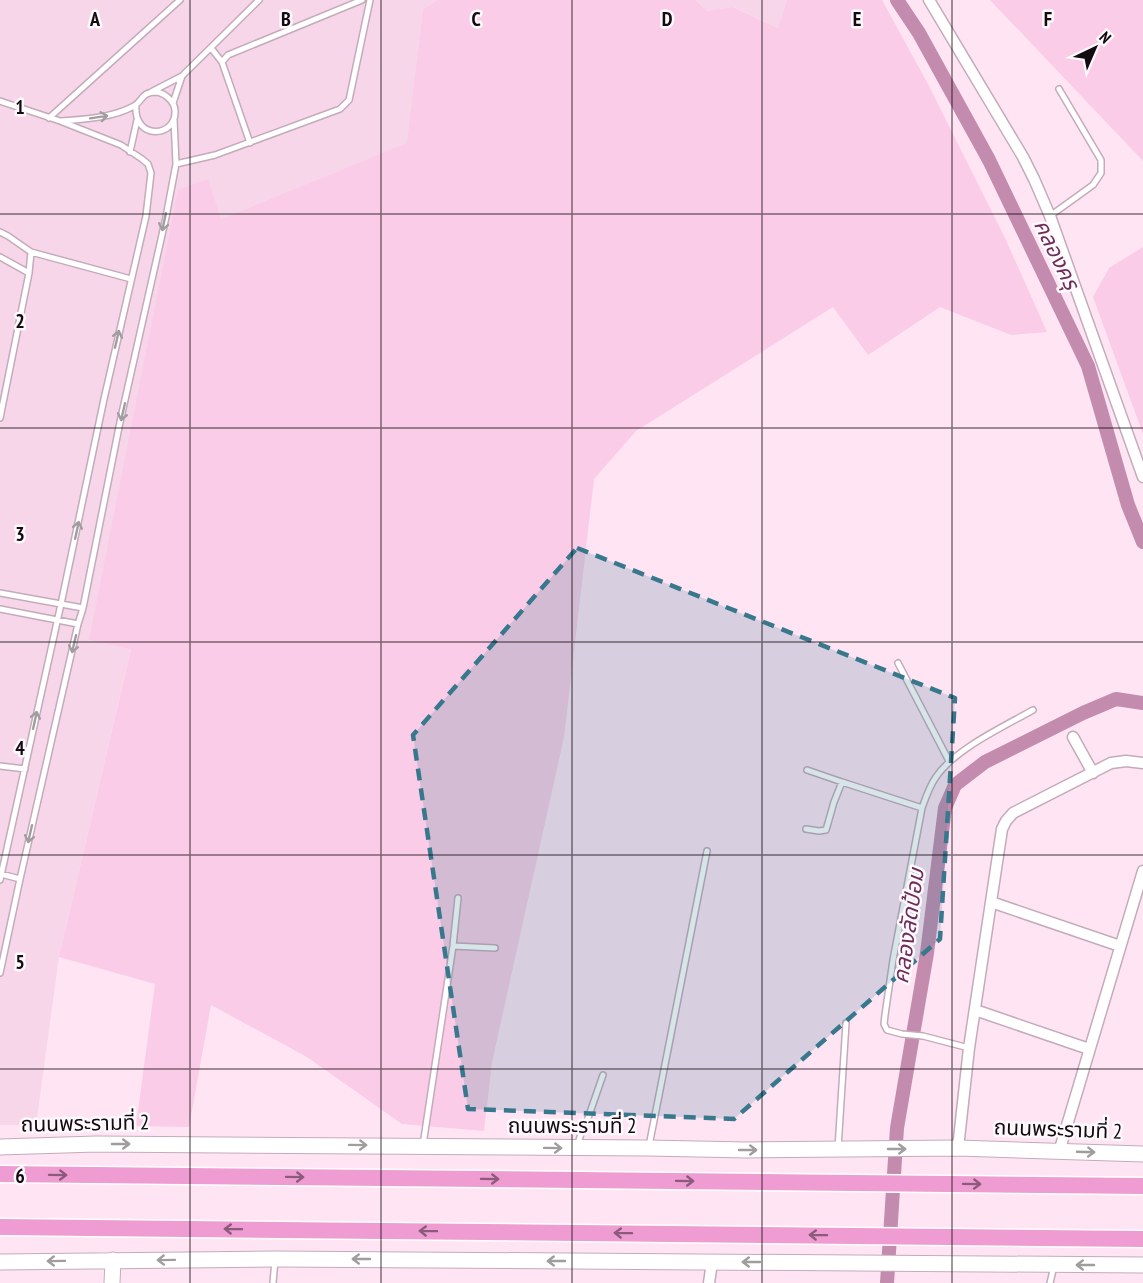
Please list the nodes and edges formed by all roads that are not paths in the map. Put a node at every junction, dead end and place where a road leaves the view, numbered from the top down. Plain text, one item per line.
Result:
1 (180, 0) edge
2 (259, 0) edge
3 (362, 0) edge
4 (370, 0) edge
5 (929, 0) edge
6 (211, 48) junction
7 (222, 62) junction
8 (182, 76) junction
9 (1059, 89) dead end
10 (147, 94) junction
11 (0, 96) edge
12 (0, 101) edge
13 (173, 104) junction
14 (136, 105) junction
15 (14, 106) junction
16 (48, 118) junction
17 (174, 119) junction
18 (137, 120) junction
19 (60, 121) junction
20 (250, 143) junction
21 (130, 152) junction
22 (176, 164) junction
23 (1050, 216) junction
24 (0, 232) edge
25 (31, 252) junction
26 (0, 257) edge
27 (28, 273) junction
28 (131, 279) junction
29 (2, 400) edge
30 (0, 418) edge
31 (1143, 477) edge
32 (0, 593) edge
33 (61, 604) junction
34 (83, 608) junction
35 (0, 609) edge
36 (57, 621) junction
37 (78, 624) junction
38 (898, 663) dead end
39 (1033, 710) dead end
40 (1073, 737) dead end
41 (949, 761) junction
42 (1143, 763) edge
43 (0, 766) edge
44 (25, 769) junction
45 (807, 770) dead end
46 (1093, 772) junction
47 (842, 782) junction
48 (922, 808) junction
49 (806, 829) dead end
50 (707, 851) dead end
51 (1143, 871) edge
52 (1, 877) edge
53 (20, 879) junction
54 (458, 897) dead end
55 (991, 902) junction
56 (453, 946) junction
57 (1120, 946) junction
58 (495, 948) dead end
59 (0, 973) edge
60 (975, 1010) junction
61 (846, 1023) dead end
62 (969, 1048) junction
63 (1089, 1049) junction
64 (603, 1075) dead end
65 (422, 1146) junction
66 (0, 1147) edge
67 (577, 1148) junction
68 (648, 1148) junction
69 (958, 1148) junction
70 (838, 1149) junction
71 (1059, 1152) junction
72 (1143, 1154) edge
73 (0, 1174) edge
74 (1143, 1186) edge
75 (0, 1227) edge
76 (925, 1237) junction
77 (1143, 1239) edge
78 (1143, 1249) edge
79 (275, 1259) junction
80 (113, 1260) junction
81 (0, 1262) edge
82 (712, 1262) junction
83 (1054, 1265) junction
84 (1143, 1265) edge
85 (112, 1283) edge
86 (273, 1283) edge
87 (708, 1283) edge
88 (1050, 1283) edge

1 - 16 lane
2 - 6 lane
3 - 7 lane
4 - 20 lane
5 - 23 street
6 - 7 lane
6 - 8 lane
7 - 20 lane
8 - 10 lane
8 - 13 lane
9 - 23 lane
10 - 13 lane
10 - 14 lane
11 - 15 lane
12 - 15 lane
13 - 17 lane
14 - 18 lane
19 -> 14 lane
15 - 16 lane
16 - 19 lane
17 - 18 lane
17 - 22 lane
18 - 21 lane
19 - 21 lane
20 - 22 lane
21 - 28 lane
22 -> 34 lane
23 - 31 street
24 - 25 lane
25 - 27 lane
25 - 28 lane
26 - 27 lane
27 - 29 lane
33 -> 28 lane
29 - 30 lane
32 - 33 lane
33 - 34 lane
33 - 36 lane
34 - 37 lane
35 - 36 lane
36 - 37 lane
44 -> 36 lane
37 -> 53 lane
38 - 41 lane
39 - 41 lane
40 - 46 street
41 - 48 lane
42 - 46 street
43 - 44 lane
44 - 52 lane
45 - 47 lane
46 - 55 street
47 - 48 lane
47 - 49 lane
48 - 62 lane
50 - 68 lane
51 - 57 street
52 - 53 lane
53 - 59 lane
54 - 56 lane
55 - 57 street
55 - 60 street
56 - 58 lane
56 - 65 lane
57 - 63 street
60 - 62 street
60 - 63 street
61 - 70 lane
62 - 69 street
63 - 71 street
64 - 67 lane
66 -> 65 main road, ถนนพระรามที่ 2
65 -> 67 main road, ถนนพระรามที่ 2
67 - 68 main road, ถนนพระรามที่ 2
68 -> 70 main road, ถนนพระรามที่ 2
70 -> 69 main road, ถนนพระรามที่ 2
69 - 71 main road, ถนนพระรามที่ 2
71 -> 72 main road, ถนนพระรามที่ 2
73 -> 74 highway
76 -> 75 highway
76 - 77 highway
76 - 78 highway
79 -> 80 main road
82 -> 79 main road
79 - 86 lane
80 -> 81 main road
80 - 85 main road
83 -> 82 main road
82 - 87 street
84 -> 83 main road
83 - 88 lane

